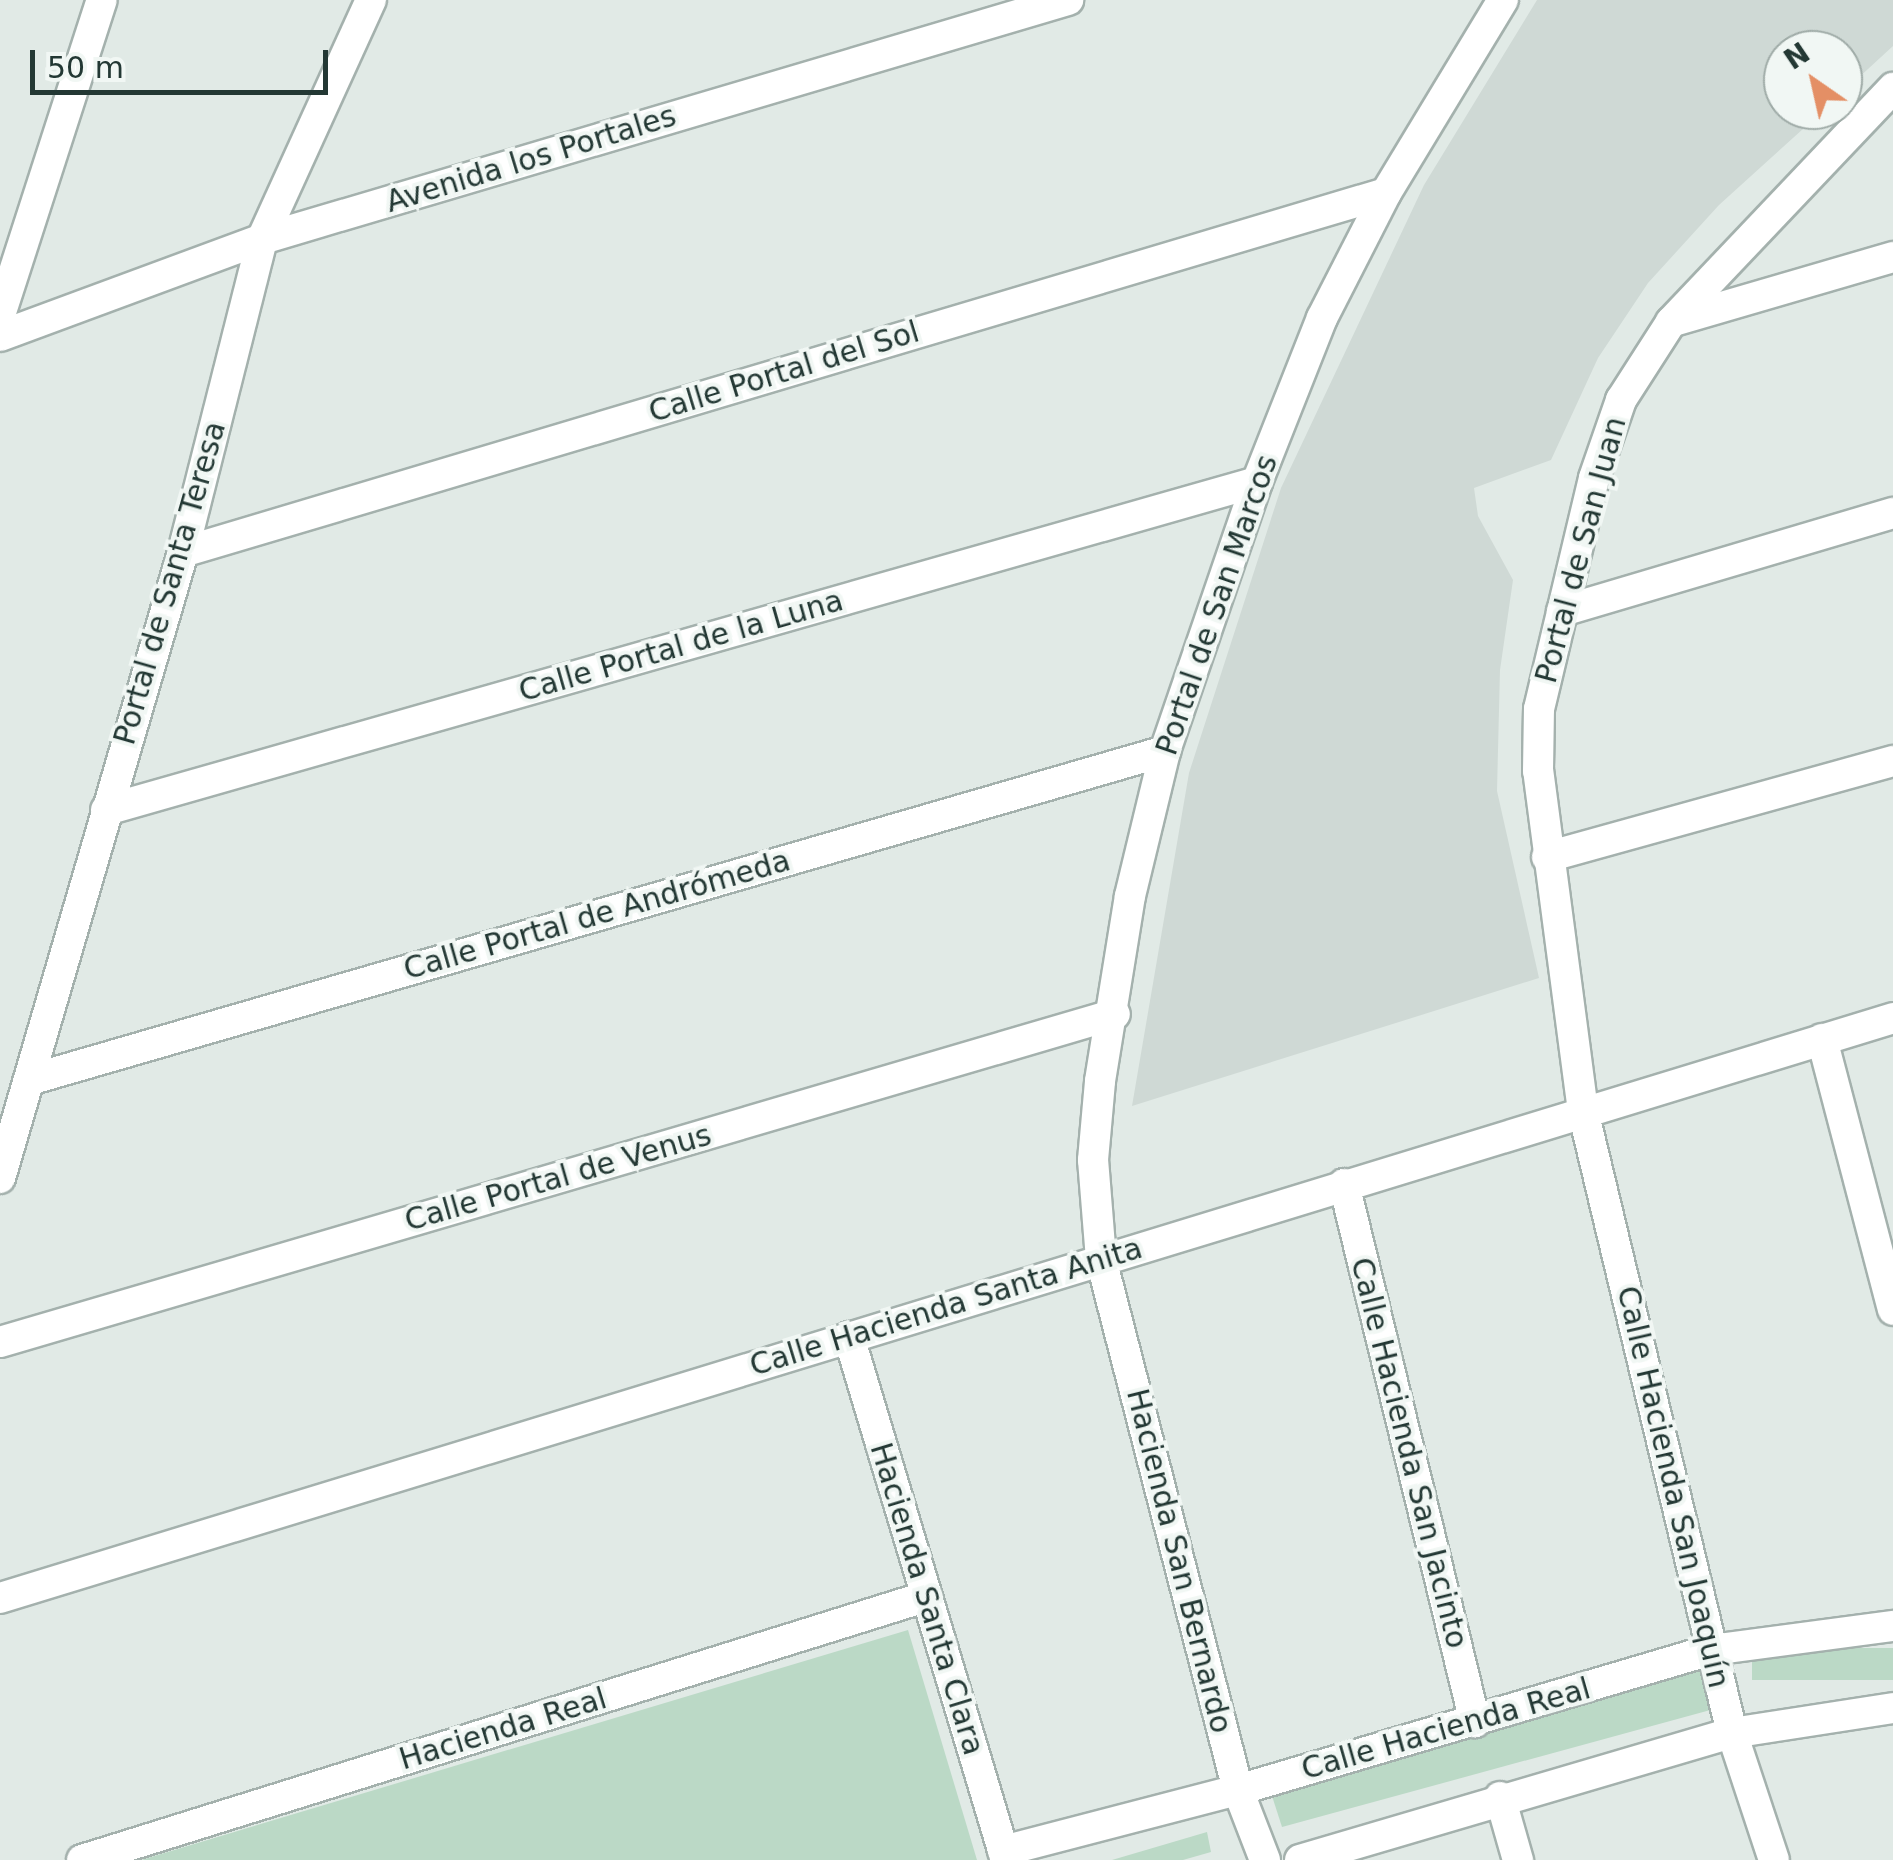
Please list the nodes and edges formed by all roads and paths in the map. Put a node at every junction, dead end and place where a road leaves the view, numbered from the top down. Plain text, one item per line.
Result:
1 (102, 0) edge
2 (371, 0) edge
3 (1068, 0) edge
4 (1503, 0) edge
5 (1893, 88) edge
6 (1386, 192) junction
7 (262, 239) junction
8 (1893, 257) edge
9 (0, 315) edge
10 (1671, 322) junction
11 (0, 336) edge
12 (1257, 482) junction
13 (1893, 513) edge
14 (183, 552) junction
15 (1562, 610) junction
16 (1165, 750) junction
17 (1893, 761) edge
18 (106, 810) junction
19 (1547, 857) junction
20 (1115, 1014) junction
21 (1893, 1018) edge
22 (1822, 1039) junction
23 (29, 1080) junction
24 (1583, 1111) junction
25 (0, 1178) edge
26 (1344, 1184) junction
27 (1101, 1259) junction
28 (1893, 1310) edge
29 (849, 1337) junction
30 (0, 1342) edge
31 (925, 1597) junction
32 (0, 1598) edge
33 (1893, 1626) edge
34 (1712, 1650) junction
35 (1893, 1708) edge
36 (1475, 1722) junction
37 (1732, 1733) junction
38 (1238, 1790) junction
39 (1500, 1797) junction
40 (1004, 1856) edge
41 (82, 1860) edge
42 (1264, 1860) edge
43 (1300, 1860) edge
44 (1518, 1860) edge
45 (1774, 1860) edge

1 - 9 street
2 - 7 street, Portal de Santa Teresa
3 - 7 street, Avenida los Portales
4 - 6 street, Portal de San Marcos
5 - 10 street, Portal de San Juan
6 - 12 street, Portal de San Marcos
6 - 14 street, Calle Portal del Sol
7 - 11 street, Avenida los Portales
7 - 14 street, Portal de Santa Teresa
8 - 10 street
10 - 15 street, Portal de San Juan
12 - 16 street, Portal de San Marcos
12 - 18 street, Calle Portal de la Luna
13 - 15 street
14 - 18 street, Portal de Santa Teresa
15 - 19 street, Portal de San Juan
16 - 20 street, Portal de San Marcos
16 - 23 street, Calle Portal de Andrómeda
17 - 19 street
18 - 23 street, Portal de Santa Teresa
19 - 24 street, Portal de San Juan
20 - 27 street, Portal de San Marcos
20 - 30 street, Calle Portal de Venus
21 - 22 street, Calle Hacienda Santa Anita
22 - 24 street, Calle Hacienda Santa Anita
22 - 28 street
23 - 25 street, Portal de Santa Teresa
24 - 26 street, Calle Hacienda Santa Anita
24 - 34 street, Calle Hacienda San Joaquín
26 - 27 street, Calle Hacienda Santa Anita
26 - 36 street, Calle Hacienda San Jacinto
27 - 29 street, Calle Hacienda Santa Anita
27 - 38 street, Hacienda San Bernardo
29 - 31 street, Hacienda Santa Clara
29 - 32 street, Calle Hacienda Santa Anita
31 - 40 street, Hacienda Santa Clara
31 - 41 street, Hacienda Real
33 - 34 street, Calle Hacienda Real
34 - 36 street, Calle Hacienda Real
34 - 37 street, Calle Hacienda San Joaquín
35 - 37 street
36 - 38 street, Calle Hacienda Real
37 - 39 street
37 - 45 street, Calle Hacienda San Joaquín
38 - 40 street, Calle Hacienda Real
38 - 42 street, Hacienda San Bernardo
39 - 43 street
39 - 44 street

